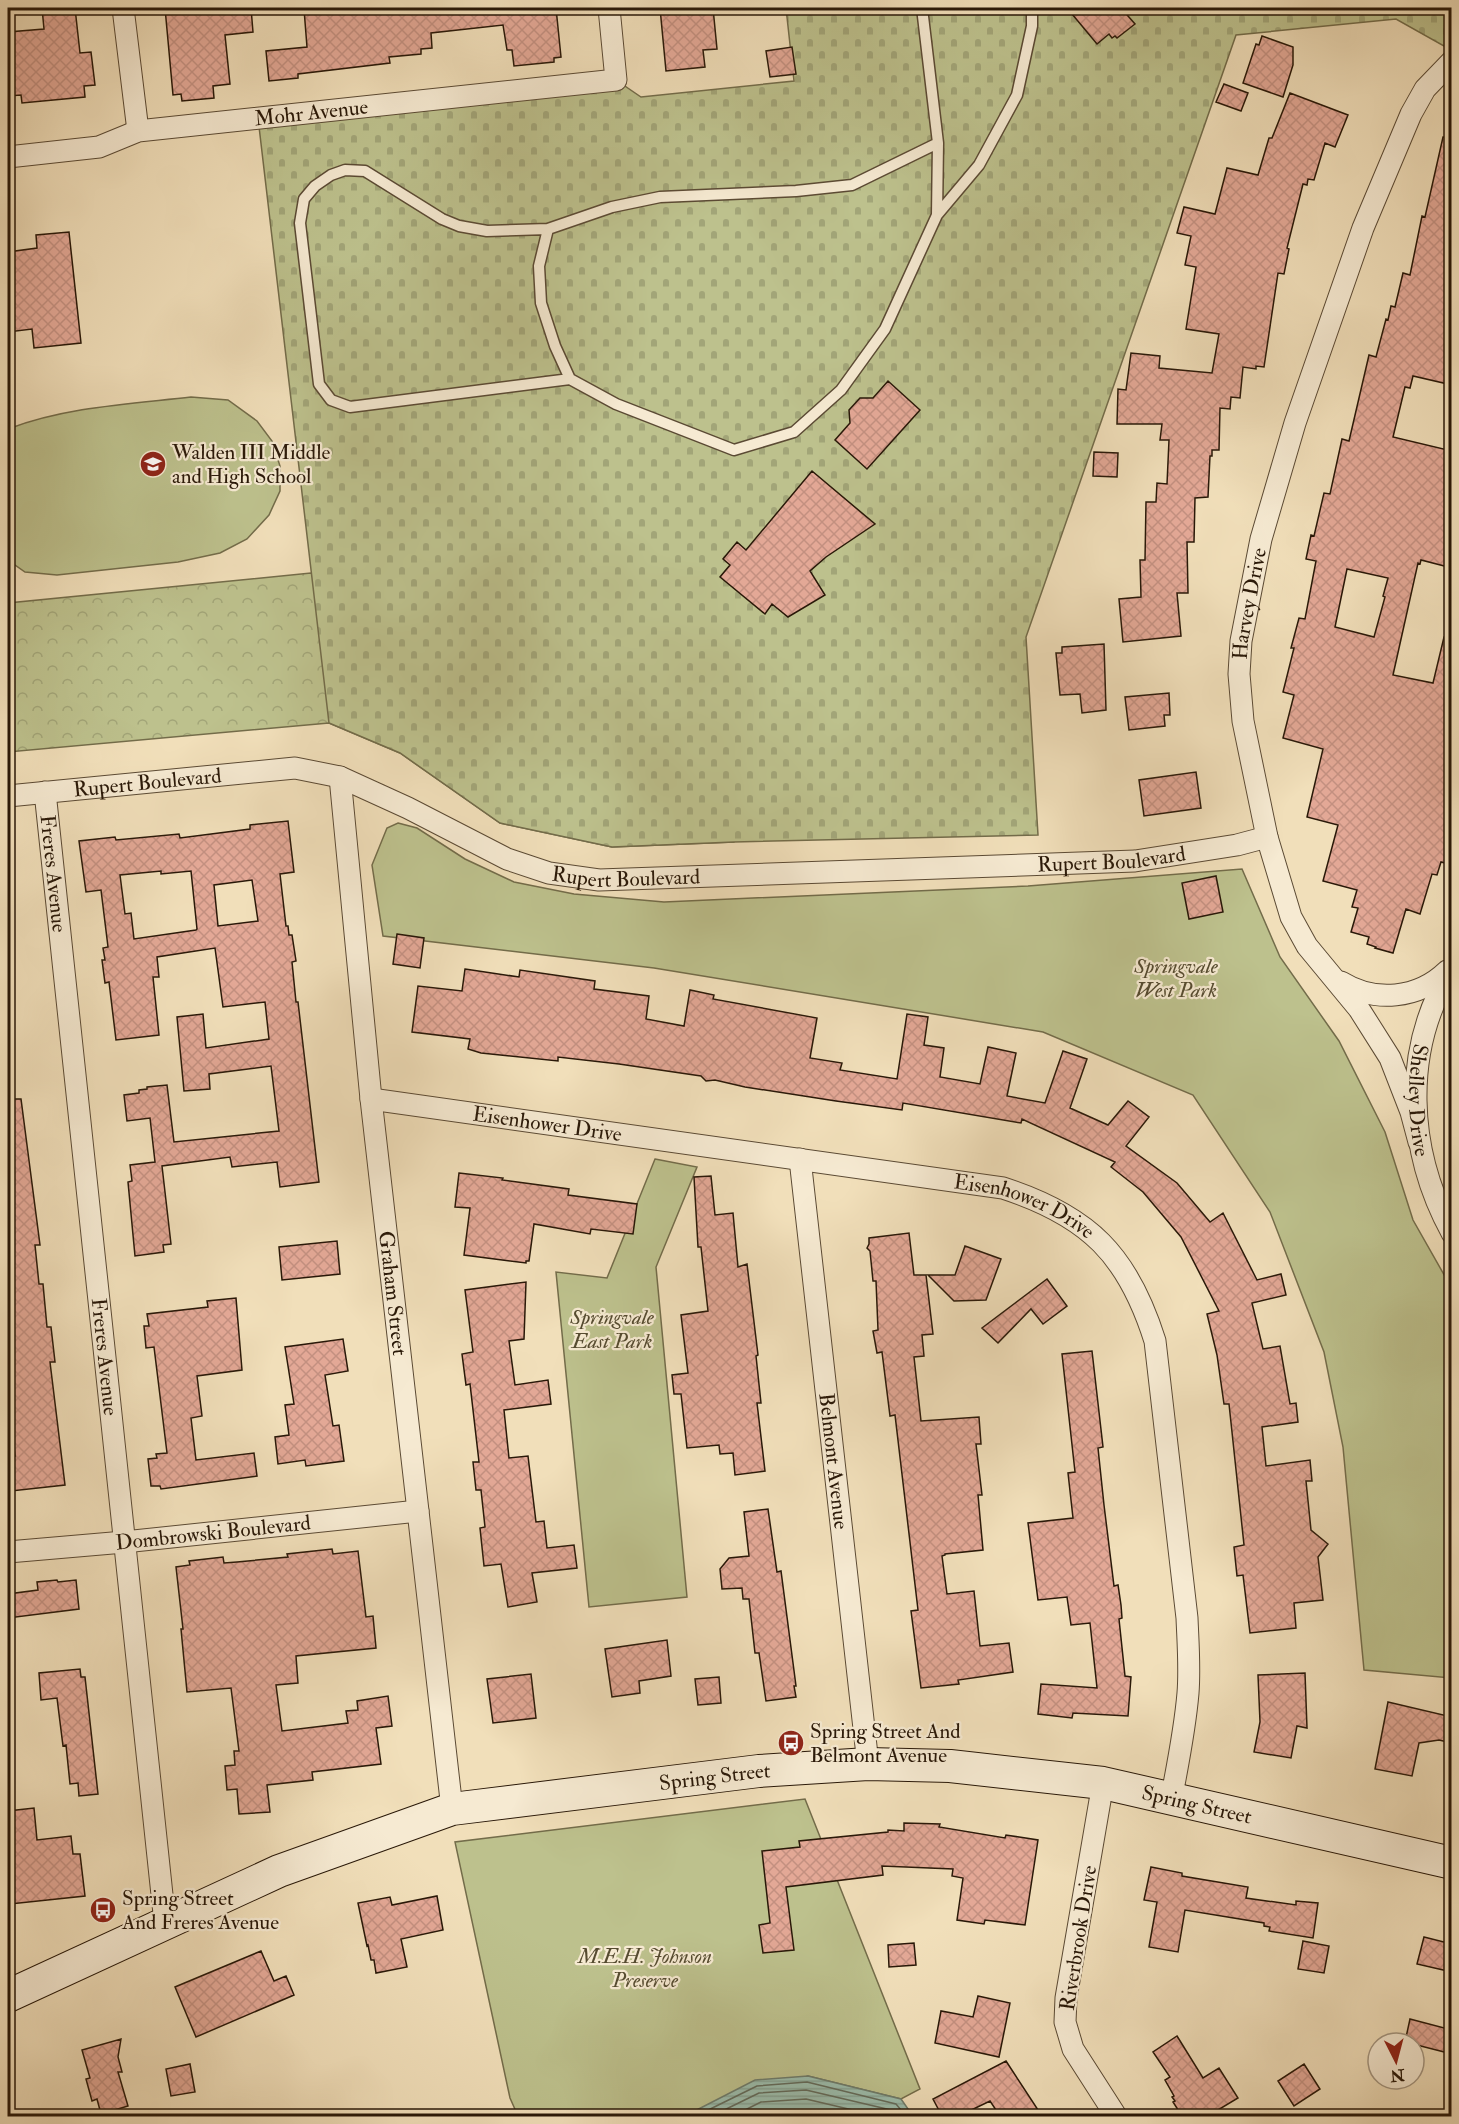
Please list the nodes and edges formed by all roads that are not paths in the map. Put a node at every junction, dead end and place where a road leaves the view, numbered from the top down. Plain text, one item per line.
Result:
1 (123, 8) edge
2 (609, 8) edge
3 (922, 8) edge
4 (1032, 8) edge
5 (1452, 62) edge
6 (138, 131) junction
7 (938, 143) junction
8 (8, 157) edge
9 (937, 215) junction
10 (548, 229) junction
11 (570, 379) junction
12 (340, 777) junction
13 (45, 792) junction
14 (8, 795) edge
15 (1267, 837) junction
16 (1452, 968) edge
17 (1326, 971) junction
18 (371, 1099) junction
19 (1419, 1142) junction
20 (800, 1159) junction
21 (1452, 1233) edge
22 (418, 1511) junction
23 (124, 1542) junction
24 (8, 1552) edge
25 (868, 1764) junction
26 (1103, 1783) junction
27 (1171, 1800) junction
28 (452, 1809) junction
29 (1452, 1863) edge
30 (165, 1923) junction
31 (8, 1996) edge
32 (1116, 2116) edge

1 - 6 street
2 - 6 street, Mohr Avenue
3 - 7 lane
4 - 9 lane
5 - 15 street, Harvey Drive
6 - 8 street, Mohr Avenue
7 - 9 lane
7 - 10 lane
9 - 11 lane
10 - 11 lane
10 - 11 lane
12 - 13 street, Rupert Boulevard
12 - 15 street, Rupert Boulevard
12 - 18 street, Graham Street
13 - 14 street, Rupert Boulevard
13 - 23 street, Freres Avenue
15 - 17 street, Harvey Drive
16 - 17 street
16 - 19 street, Shelley Drive
17 - 19 street, Harvey Drive
18 - 20 street, Eisenhower Drive
18 - 22 street, Graham Street
19 - 21 street, Shelley Drive
20 - 25 street, Belmont Avenue
20 - 27 street, Eisenhower Drive
22 - 23 street, Dombrowski Boulevard
22 - 28 street, Graham Street
23 - 24 street, Dombrowski Boulevard
23 - 30 street, Freres Avenue
25 - 26 main road, Spring Street
25 - 28 main road, Spring Street
26 - 27 main road, Spring Street
26 - 32 street, Riverbrook Drive
27 - 29 main road, Spring Street
28 - 30 main road, Spring Street
30 - 31 main road, Spring Street

